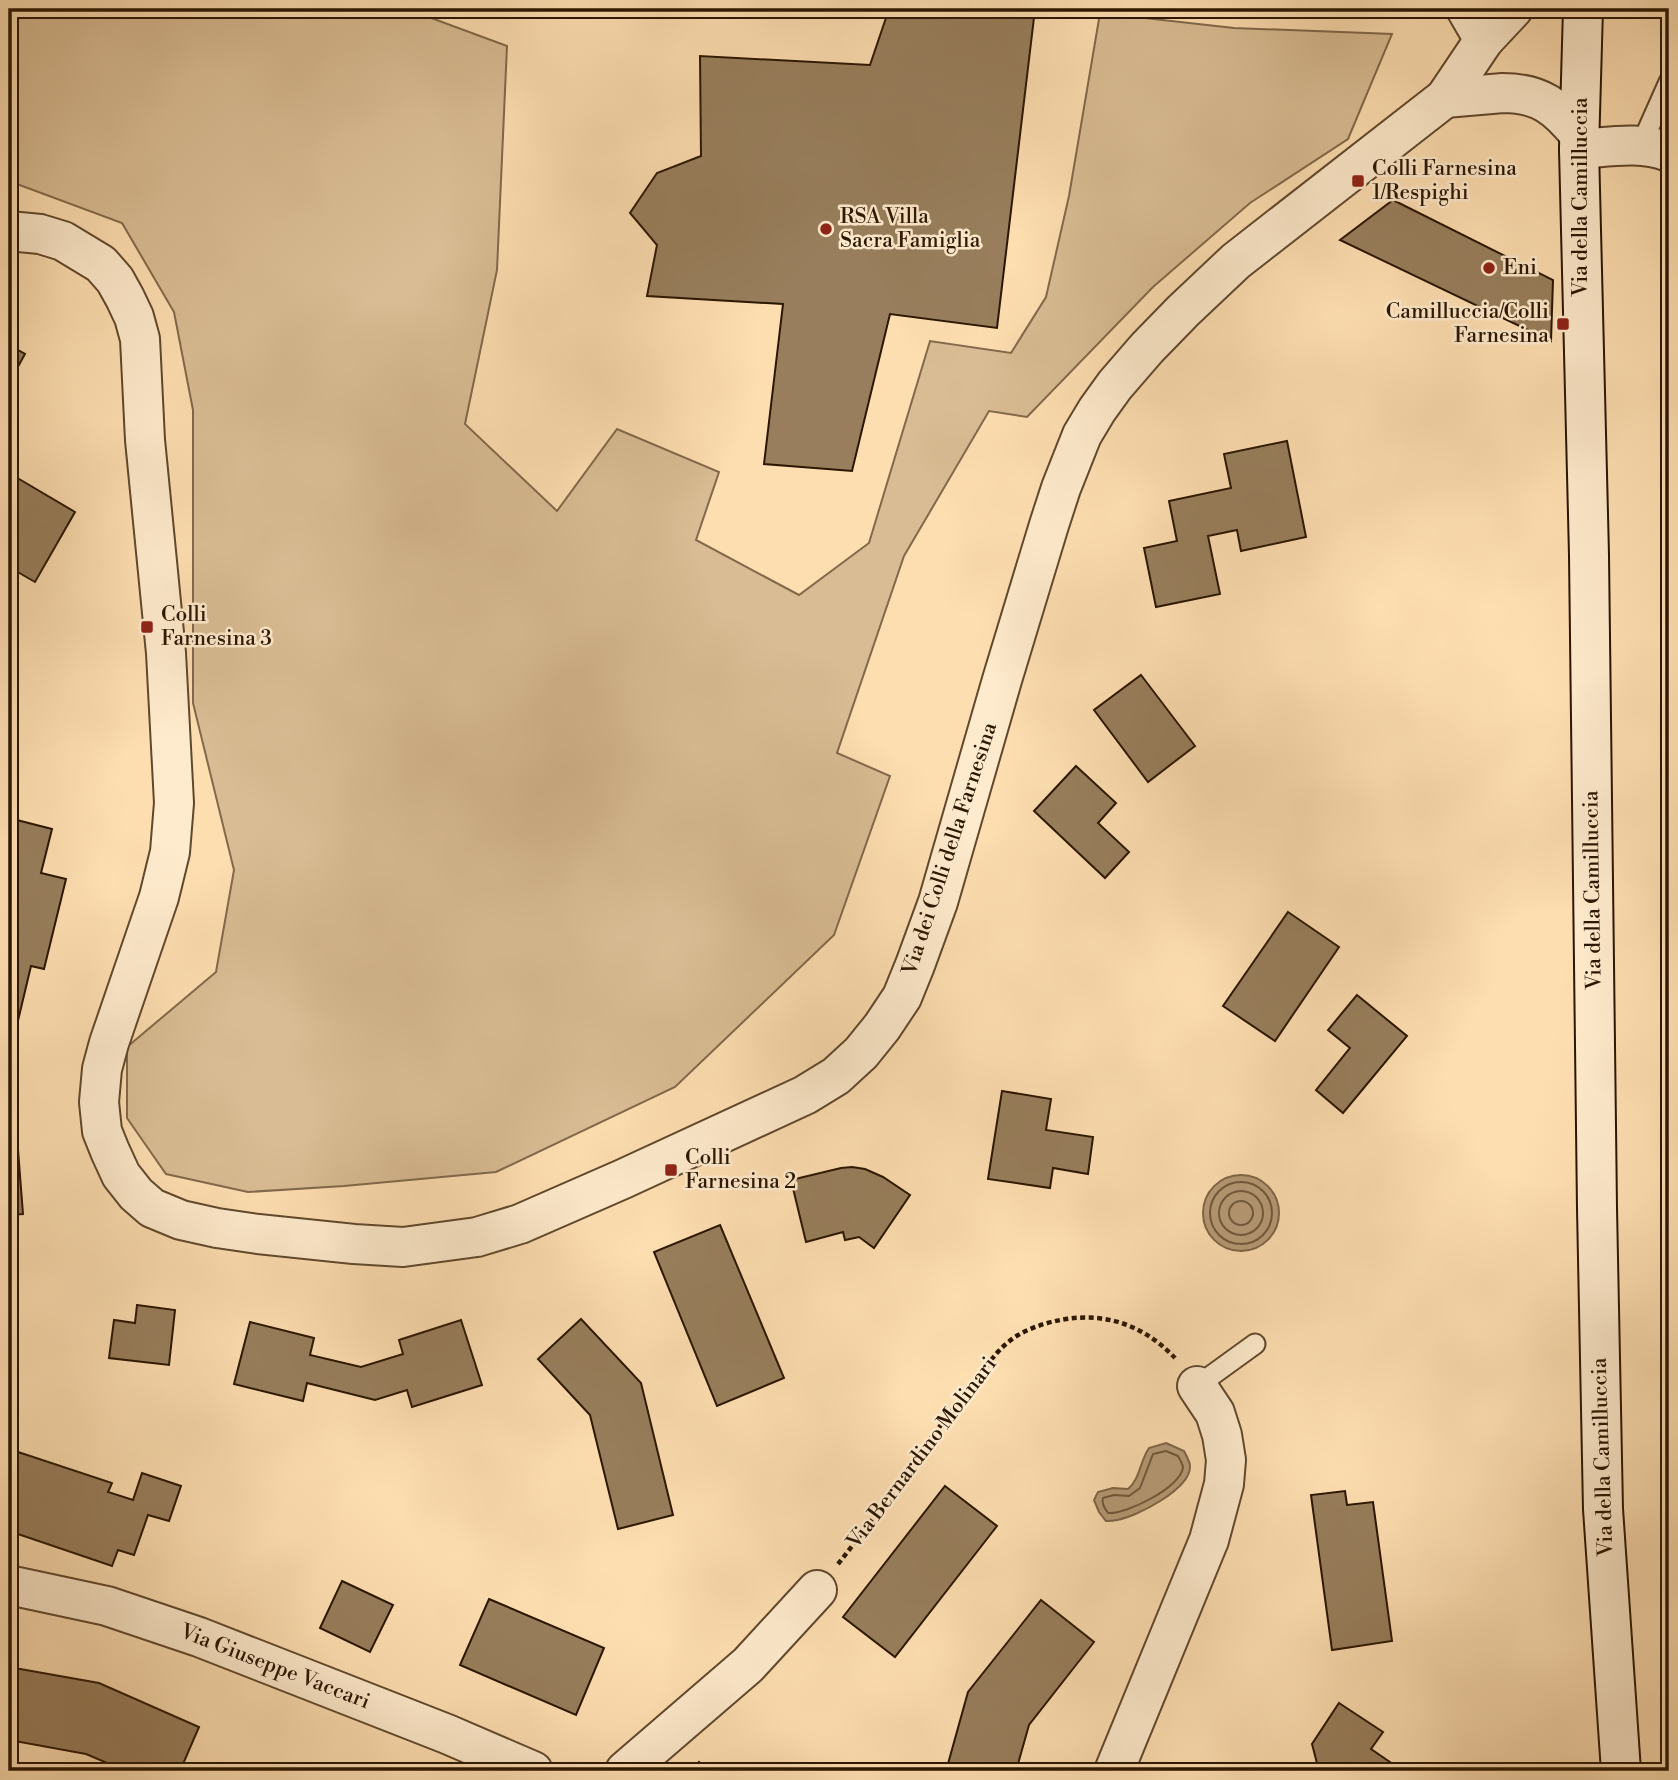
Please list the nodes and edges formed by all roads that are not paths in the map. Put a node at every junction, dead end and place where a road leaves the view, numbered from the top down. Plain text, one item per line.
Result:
1 (1513, 9) edge
2 (1583, 9) edge
3 (1475, 24) edge
4 (1669, 82) edge
5 (1445, 97) junction
6 (1579, 142) junction
7 (1655, 148) edge
8 (9, 231) edge
9 (1255, 1344) dead end
10 (1197, 1386) joint
11 (9, 1585) edge
12 (817, 1590) road end
13 (533, 1771) edge
14 (625, 1771) edge
15 (1114, 1771) edge
16 (1621, 1771) edge

1 - 3 street, Via dei Colli della Farnesina
2 - 6 street, Via della Camilluccia
3 - 5 street, Via dei Colli della Farnesina
4 - 7 lane
5 - 6 street
5 - 8 street, Via dei Colli della Farnesina
6 - 7 street
6 - 16 street, Via della Camilluccia
9 - 10 lane
10 - 15 street
11 - 13 street, Via Giuseppe Vaccari
12 - 14 street

